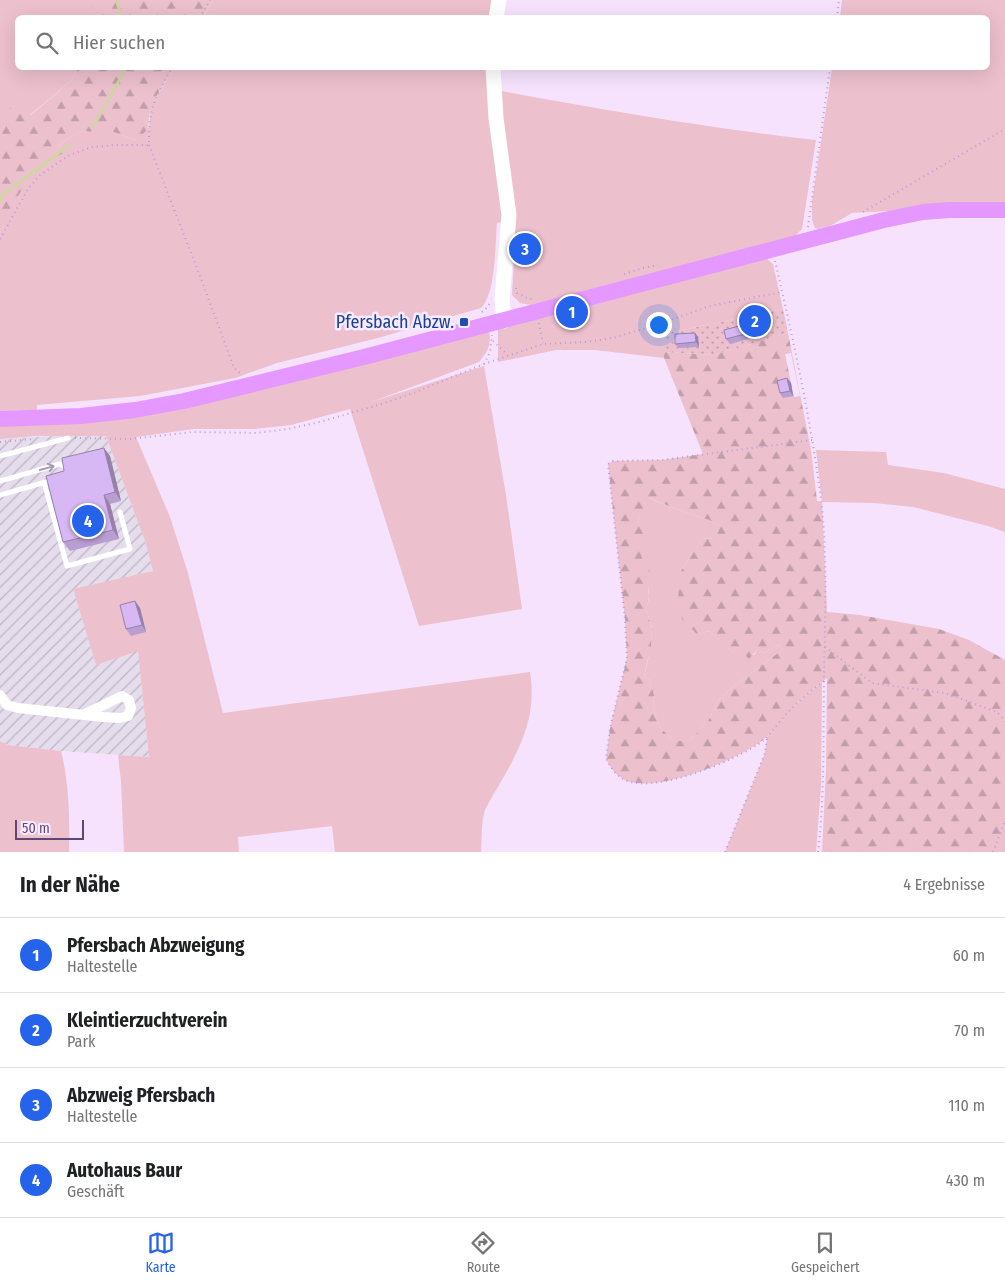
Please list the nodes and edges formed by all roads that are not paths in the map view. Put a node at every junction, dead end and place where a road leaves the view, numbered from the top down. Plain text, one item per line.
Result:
1 (499, 0) edge
2 (496, 15) edge
3 (493, 70) edge
4 (1005, 210) edge
5 (492, 324) junction
6 (0, 419) edge
7 (68, 438) road end
8 (0, 456) edge
9 (64, 476) edge
10 (53, 480) edge
11 (0, 481) edge
12 (44, 482) junction
13 (0, 495) edge
14 (120, 512) dead end
15 (0, 695) edge
16 (82, 715) dead end

1 - 2 main road
3 - 5 main road
4 - 5 main road
5 - 6 main road
7 - 8 lane
11 -> 9 lane
10 - 12 lane
12 - 13 lane
12 - 14 lane
15 - 16 street

